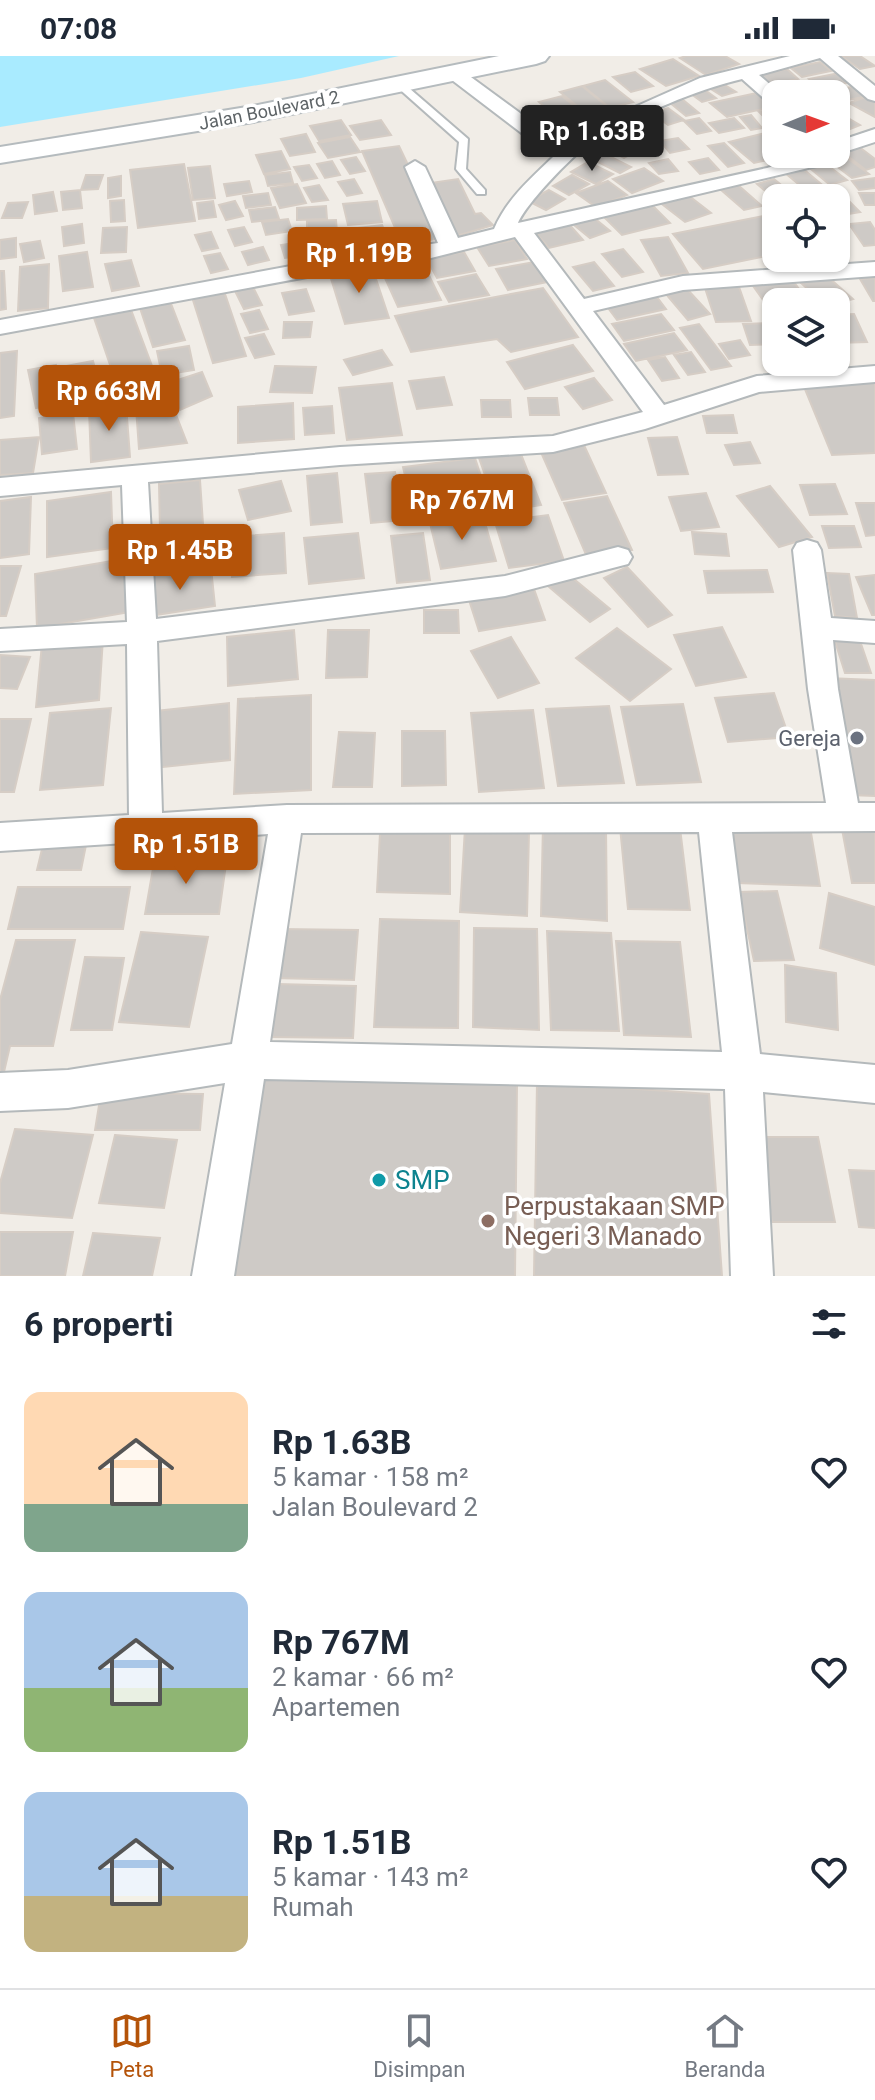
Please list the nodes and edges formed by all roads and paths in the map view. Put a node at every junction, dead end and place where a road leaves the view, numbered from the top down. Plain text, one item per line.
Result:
1 (812, 56) edge
2 (827, 56) edge
3 (523, 57) edge
4 (744, 71) junction
5 (454, 73) junction
6 (399, 84) junction
7 (762, 87) edge
8 (875, 95) edge
9 (875, 135) edge
10 (850, 144) edge
11 (0, 155) edge
12 (566, 157) junction
13 (415, 167) dead end
14 (788, 168) edge
15 (481, 192) dead end
16 (511, 231) junction
17 (451, 247) junction
18 (875, 269) edge
19 (579, 307) junction
20 (0, 327) edge
21 (875, 374) edge
22 (659, 416) junction
23 (135, 477) junction
24 (0, 487) edge
25 (807, 550) dead end
26 (618, 557) dead end
27 (818, 628) junction
28 (142, 632) junction
29 (875, 632) edge
30 (0, 640) edge
31 (859, 816) edge
32 (714, 818) junction
33 (287, 819) junction
34 (146, 826) junction
35 (0, 837) edge
36 (250, 1060) junction
37 (743, 1071) junction
38 (875, 1084) edge
39 (0, 1092) edge
40 (213, 1276) edge
41 (752, 1276) edge

1 - 4 street
2 - 8 street
3 - 5 main road, Jalan Boulevard 2
4 - 7 street
4 - 12 street
5 - 6 main road, Jalan Boulevard 2
5 - 12 street
6 - 11 main road, Jalan Boulevard 2
6 - 15 lane
9 - 10 street
12 - 16 street
13 - 17 street
14 - 16 street
16 - 17 street
16 - 19 street
17 - 20 street
18 - 19 street
19 - 22 street
21 - 22 street
22 - 23 street
23 - 24 street
23 - 28 street
25 - 27 street
26 - 28 street
27 - 29 street
27 - 31 street
28 - 30 street
28 - 34 street
31 - 32 street
32 - 33 street
32 - 37 street
33 - 34 street
33 - 36 street
34 - 35 street
36 - 37 street
36 - 39 street
36 - 40 street
37 - 38 street
37 - 41 street

